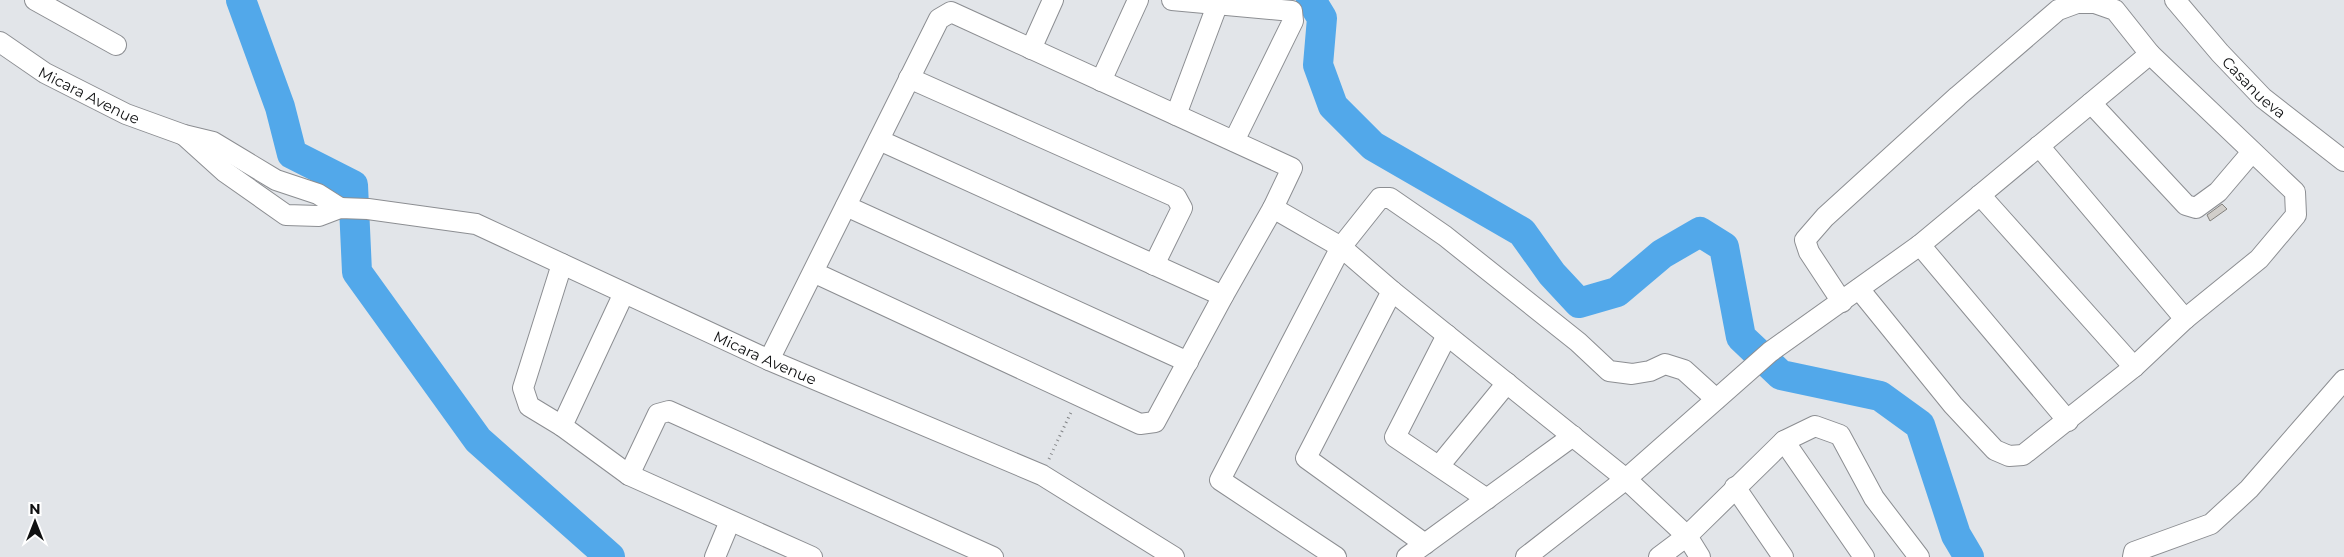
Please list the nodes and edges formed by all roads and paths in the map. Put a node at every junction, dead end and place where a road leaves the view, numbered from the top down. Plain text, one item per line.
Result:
1 (1053, 0) edge
2 (1138, 0) edge
3 (1172, 0) edge
4 (2175, 0) edge
5 (46, 2) edge
6 (1218, 3) junction
7 (0, 42) edge
8 (116, 45) dead end
9 (1031, 49) junction
10 (2150, 54) junction
11 (909, 78) junction
12 (1101, 81) junction
13 (2091, 103) junction
14 (1176, 115) junction
15 (184, 135) junction
16 (878, 140) junction
17 (1234, 141) junction
18 (2039, 146) junction
19 (2252, 152) junction
20 (2344, 161) edge
21 (1980, 195) junction
22 (846, 206) junction
23 (340, 208) junction
24 (1273, 208) junction
25 (1920, 245) junction
26 (1341, 247) junction
27 (562, 264) junction
28 (1154, 265) junction
29 (813, 272) junction
30 (1859, 289) junction
31 (1392, 291) junction
32 (624, 293) junction
33 (1223, 296) junction
34 (1842, 302) junction
35 (2184, 319) junction
36 (1447, 335) junction
37 (770, 360) junction
38 (1188, 362) junction
39 (2134, 367) junction
40 (2344, 380) edge
41 (1508, 383) junction
42 (1078, 396) junction
43 (1716, 399) junction
44 (2068, 421) junction
45 (562, 426) junction
46 (1573, 436) junction
47 (1784, 441) junction
48 (1439, 466) junction
49 (629, 475) junction
50 (1042, 475) junction
51 (1626, 479) junction
52 (1735, 487) junction
53 (1487, 499) junction
54 (730, 521) junction
55 (1686, 536) junction
56 (1425, 544) junction
57 (988, 556) edge
58 (715, 557) edge
59 (812, 557) edge
60 (1174, 557) edge
61 (1336, 557) edge
62 (1407, 557) edge
63 (1526, 557) edge
64 (1659, 557) edge
65 (1700, 557) edge
66 (1783, 557) edge
67 (1864, 557) edge
68 (1919, 557) edge
69 (2132, 557) edge

1 - 9 street
2 - 12 street
3 - 6 street
4 - 20 street, Casanueva
5 - 8 street
6 - 14 street
6 - 17 street
7 - 15 street, Micara Avenue
9 - 11 street
9 - 12 street
10 - 13 street
10 - 19 street
10 - 34 street
11 - 16 street
11 - 28 street
12 - 14 street
13 - 18 street
13 - 19 street
14 - 17 street
15 - 23 street, Micara Avenue
15 - 23 street, Micara Avenue
16 - 22 street
16 - 28 street
17 - 24 street
18 - 21 street
18 - 35 street
19 - 35 street
21 - 25 street
21 - 39 street
22 - 29 street
22 - 38 street
23 - 27 street, Micara Avenue
24 - 26 street
24 - 33 street
25 - 30 street
25 - 44 street
26 - 31 street
26 - 43 street
26 - 61 street
27 - 32 street, Micara Avenue
27 - 45 street
28 - 33 street
29 - 37 street
29 - 42 street
30 - 34 street
30 - 44 street
31 - 36 street
31 - 56 street
32 - 37 street, Micara Avenue
32 - 45 street
33 - 38 street
34 - 43 street
35 - 39 street
36 - 41 street
36 - 48 street
37 - 50 street, Micara Avenue
38 - 42 street
39 - 44 street
40 - 69 street
41 - 46 street
41 - 48 street
42 - 50 path
43 - 51 street
45 - 49 street
46 - 51 street
46 - 53 street
47 - 52 street
47 - 67 street
47 - 68 street
48 - 53 street
49 - 54 street
49 - 57 street
50 - 60 street, Micara Avenue
51 - 55 street
51 - 63 street
52 - 55 street
52 - 66 street
53 - 56 street
54 - 58 street
54 - 59 street
55 - 64 street
55 - 65 street
56 - 62 street

